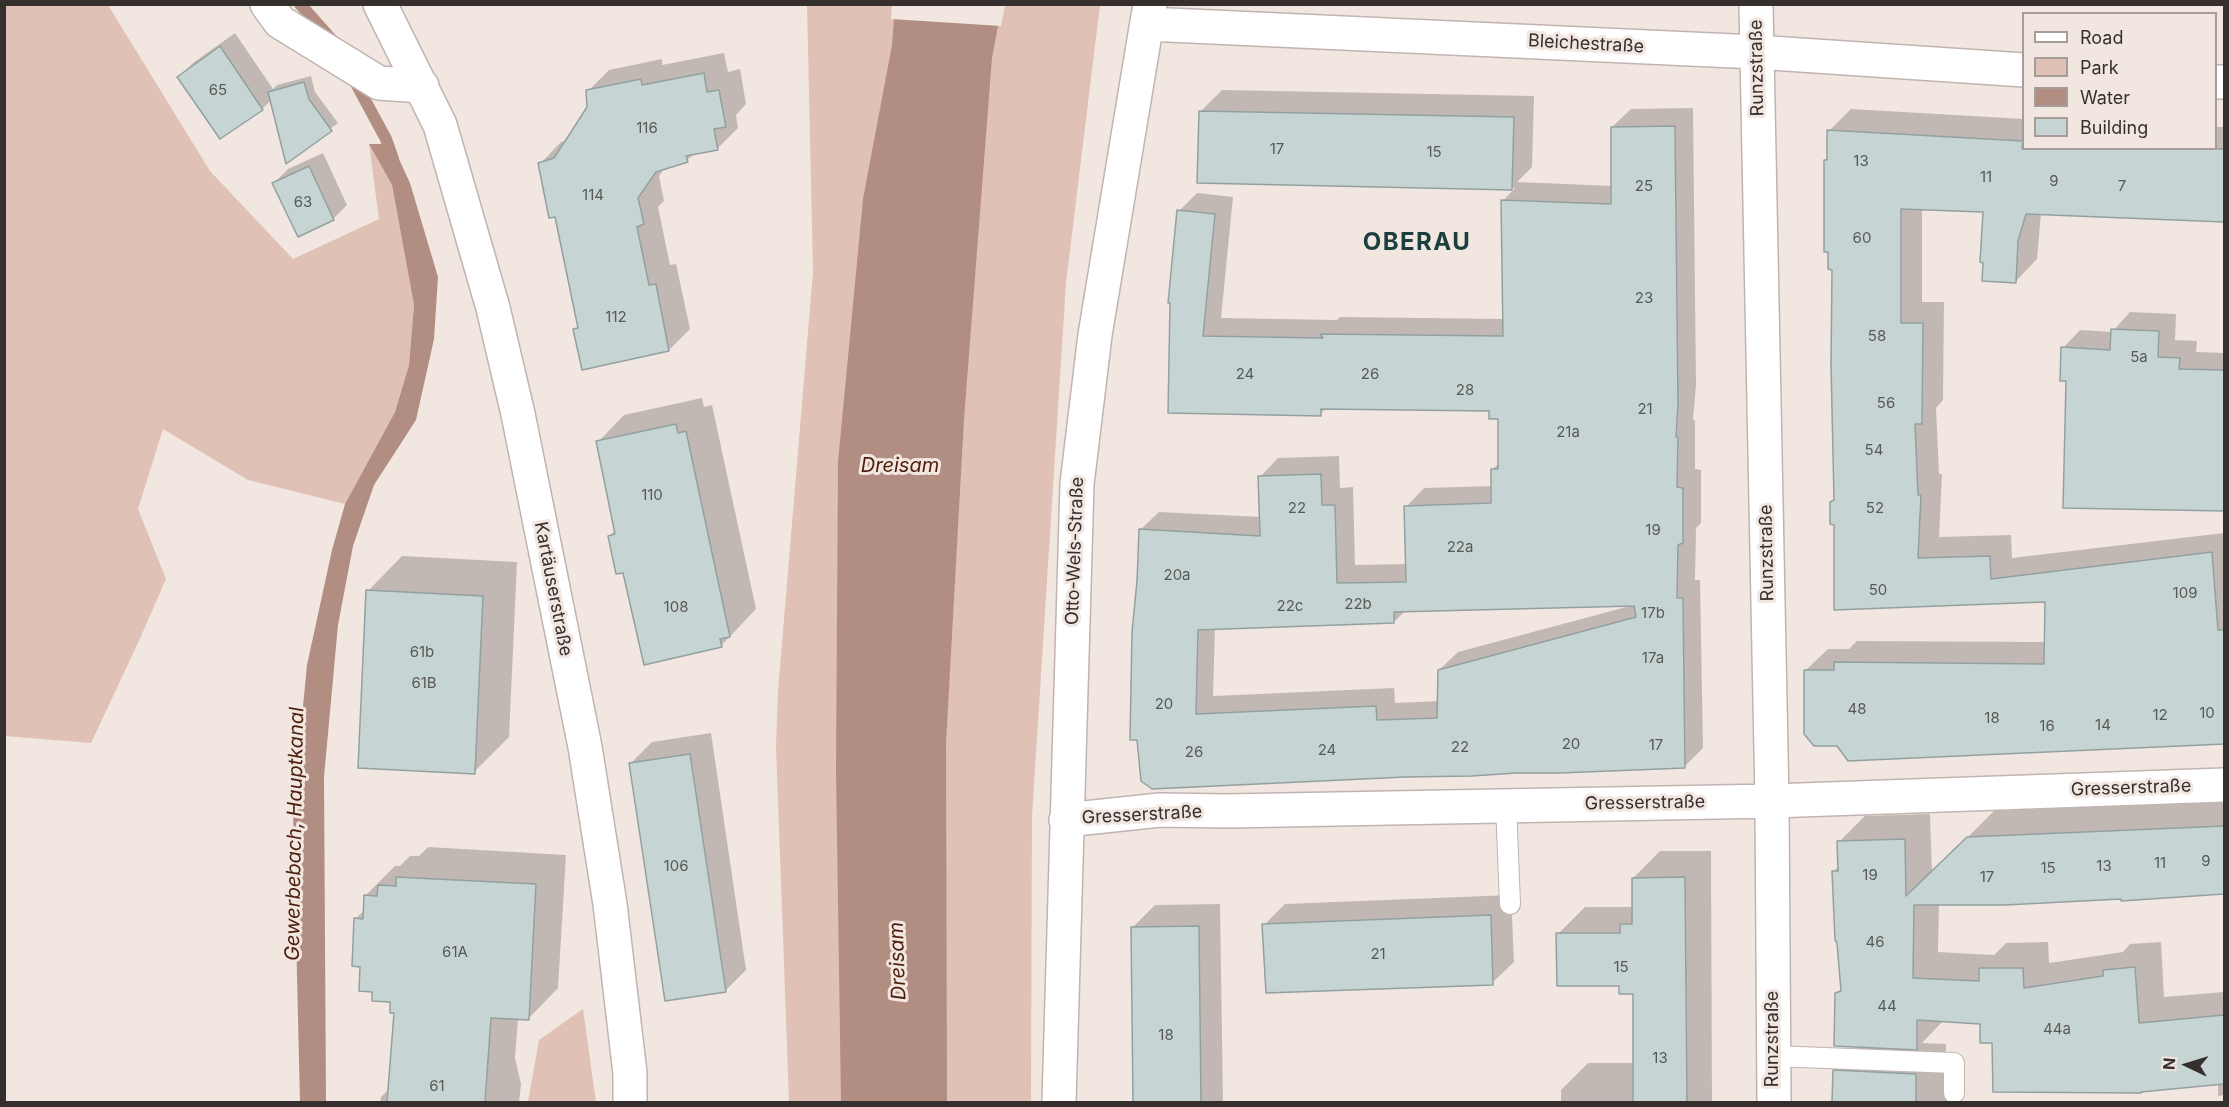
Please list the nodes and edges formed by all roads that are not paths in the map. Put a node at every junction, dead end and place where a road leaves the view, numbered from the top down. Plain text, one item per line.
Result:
1 (380, 4) edge
2 (1756, 4) edge
3 (274, 13) edge
4 (1149, 14) edge
5 (1756, 52) junction
6 (2022, 70) edge
7 (422, 86) junction
8 (2224, 785) edge
9 (1772, 801) junction
10 (1506, 805) junction
11 (1066, 820) junction
12 (1510, 904) dead end
13 (1773, 1056) junction
14 (1954, 1093) dead end
15 (630, 1102) edge
16 (1059, 1102) edge
17 (1774, 1102) edge

1 - 7 street, Kartäuserstraße
2 - 5 street, Runzstraße
3 - 7 street
4 - 5 street, Bleichestraße
4 - 11 street, Otto-Wels-Straße
5 - 6 street, Bleichestraße
5 - 9 street, Runzstraße
7 - 15 street, Kartäuserstraße
8 - 9 street, Gresserstraße
9 - 10 street, Gresserstraße
9 - 13 street, Runzstraße
10 - 11 street, Gresserstraße
10 - 12 lane
11 - 16 street, Otto-Wels-Straße
13 - 14 lane
13 - 17 street, Runzstraße

